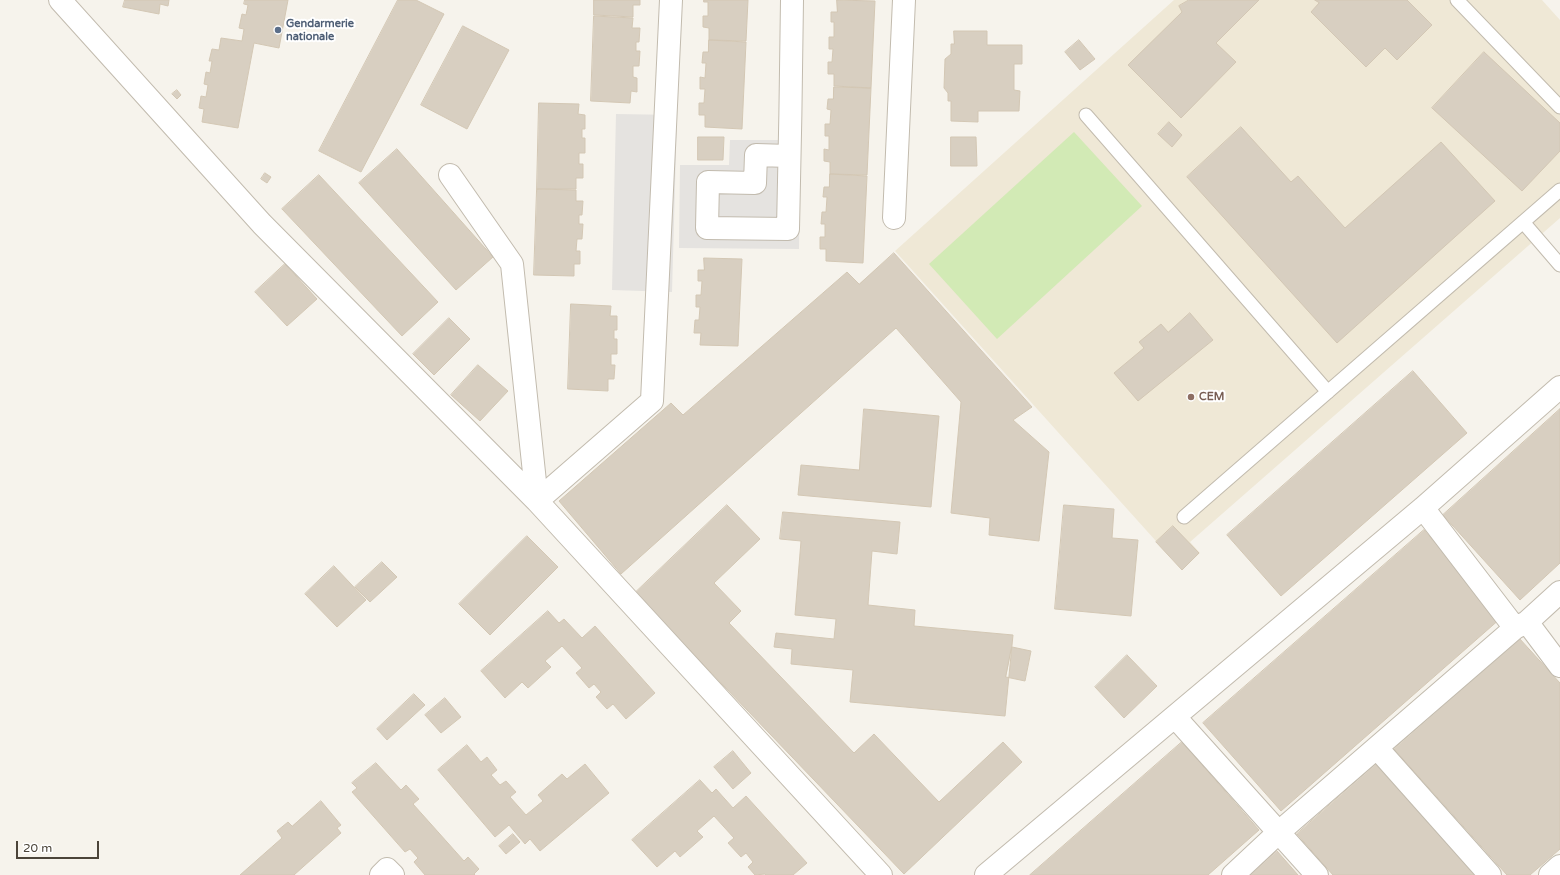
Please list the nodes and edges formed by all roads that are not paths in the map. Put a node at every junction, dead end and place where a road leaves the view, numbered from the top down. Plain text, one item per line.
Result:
1 (60, 0) edge
2 (671, 0) edge
3 (792, 0) edge
4 (904, 0) edge
5 (1457, 0) edge
6 (1560, 107) edge
7 (1086, 115) dead end
8 (790, 156) junction
9 (450, 175) dead end
10 (1560, 190) edge
11 (894, 218) dead end
12 (1523, 222) junction
13 (1560, 265) edge
14 (1560, 387) edge
15 (1328, 392) junction
16 (537, 502) junction
17 (1423, 508) junction
18 (1184, 517) dead end
19 (1560, 592) edge
20 (1521, 625) junction
21 (1560, 666) edge
22 (1175, 717) junction
23 (1376, 748) junction
24 (1279, 832) junction
25 (1560, 866) edge
26 (381, 875) edge
27 (393, 875) edge
28 (881, 875) edge
29 (986, 875) edge
30 (1233, 875) edge
31 (1317, 875) edge
32 (1490, 875) edge
33 (1550, 875) edge

1 - 16 street
2 - 16 street
3 - 8 street
4 - 11 street
5 - 6 lane
7 - 15 lane
8 - 8 street
9 - 16 street
10 - 12 lane
12 - 13 lane
12 - 15 lane
14 - 17 street
15 - 18 lane
16 - 28 street
17 - 20 street
17 - 22 street
19 - 20 street
20 - 21 street
20 - 23 street
22 - 24 street
22 - 29 street
23 - 24 street
23 - 32 street
24 - 30 street
24 - 31 street
25 - 33 street
26 - 27 street

